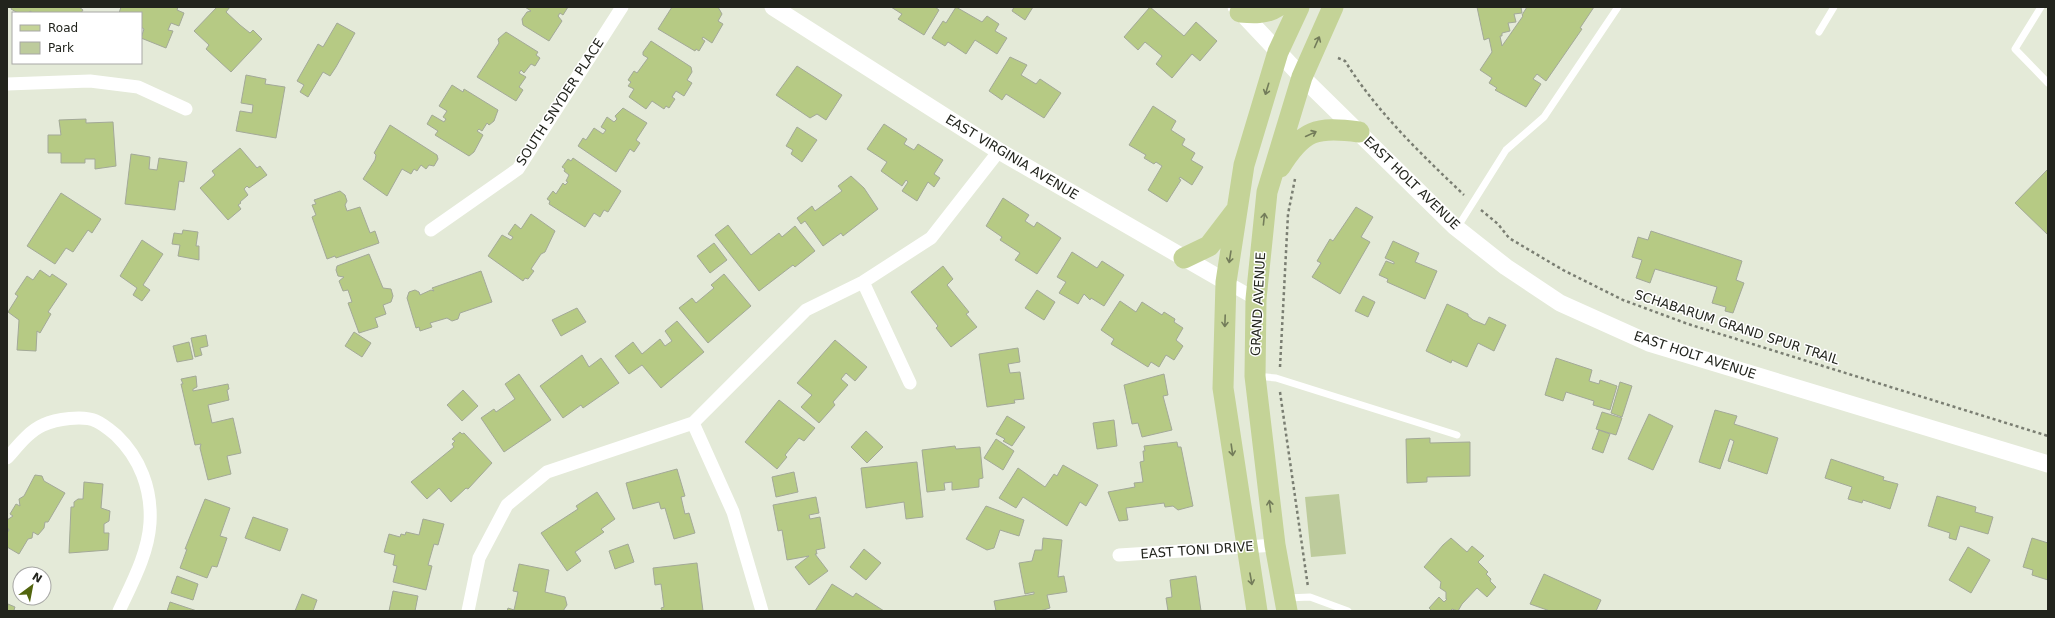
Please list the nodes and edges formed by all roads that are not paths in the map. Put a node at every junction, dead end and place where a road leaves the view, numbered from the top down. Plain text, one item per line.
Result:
1 (622, 7) edge
2 (773, 7) edge
3 (1277, 7) edge
4 (1299, 7) edge
5 (1333, 7) edge
6 (1618, 7) edge
7 (1834, 7) edge
8 (2041, 7) edge
9 (1238, 10) edge
10 (1819, 32) dead end
11 (1278, 52) junction
12 (1302, 77) junction
13 (2048, 83) edge
14 (7, 84) edge
15 (186, 109) dead end
16 (1358, 132) junction
17 (999, 151) junction
18 (1269, 185) junction
19 (1237, 208) junction
20 (1457, 228) junction
21 (431, 230) dead end
22 (1184, 258) junction
23 (863, 282) junction
24 (1226, 282) junction
25 (1256, 299) junction
26 (1255, 376) junction
27 (910, 382) dead end
28 (693, 423) junction
29 (1457, 435) dead end
30 (7, 458) edge
31 (2048, 464) edge
32 (1275, 544) junction
33 (1246, 547) junction
34 (1119, 555) dead end
35 (1286, 605) edge
36 (119, 611) edge
37 (468, 611) edge
38 (762, 611) edge
39 (1257, 611) edge
40 (1348, 611) edge

1 - 21 street, SOUTH SNYDER PLACE
2 - 17 street, EAST VIRGINIA AVENUE
3 - 9 main road
4 - 11 main road
12 -> 5 main road, GRAND AVENUE
6 - 20 lane
7 - 10 lane
8 - 13 lane
9 - 11 street, EAST HOLT AVENUE
11 - 12 street, EAST HOLT AVENUE
11 -> 19 main road
12 - 16 street, EAST HOLT AVENUE
12 - 18 main road, GRAND AVENUE
14 - 15 street
18 -> 16 main road
16 - 20 street, EAST HOLT AVENUE
17 - 22 street, EAST VIRGINIA AVENUE
17 - 23 street
25 -> 18 main road, GRAND AVENUE
19 - 22 main road
19 -> 24 main road
20 - 31 street, EAST HOLT AVENUE
22 - 24 street, EAST VIRGINIA AVENUE
23 - 27 street
23 - 28 street
24 - 25 street, EAST VIRGINIA AVENUE
24 -> 33 main road
25 - 26 main road, GRAND AVENUE
26 - 29 lane
32 -> 26 main road, GRAND AVENUE
28 - 37 street
28 - 38 street
30 - 36 street
32 - 33 street, EAST TONI DRIVE
32 - 35 main road, GRAND AVENUE
33 - 34 street, EAST TONI DRIVE
33 -> 39 main road
35 - 40 lane

